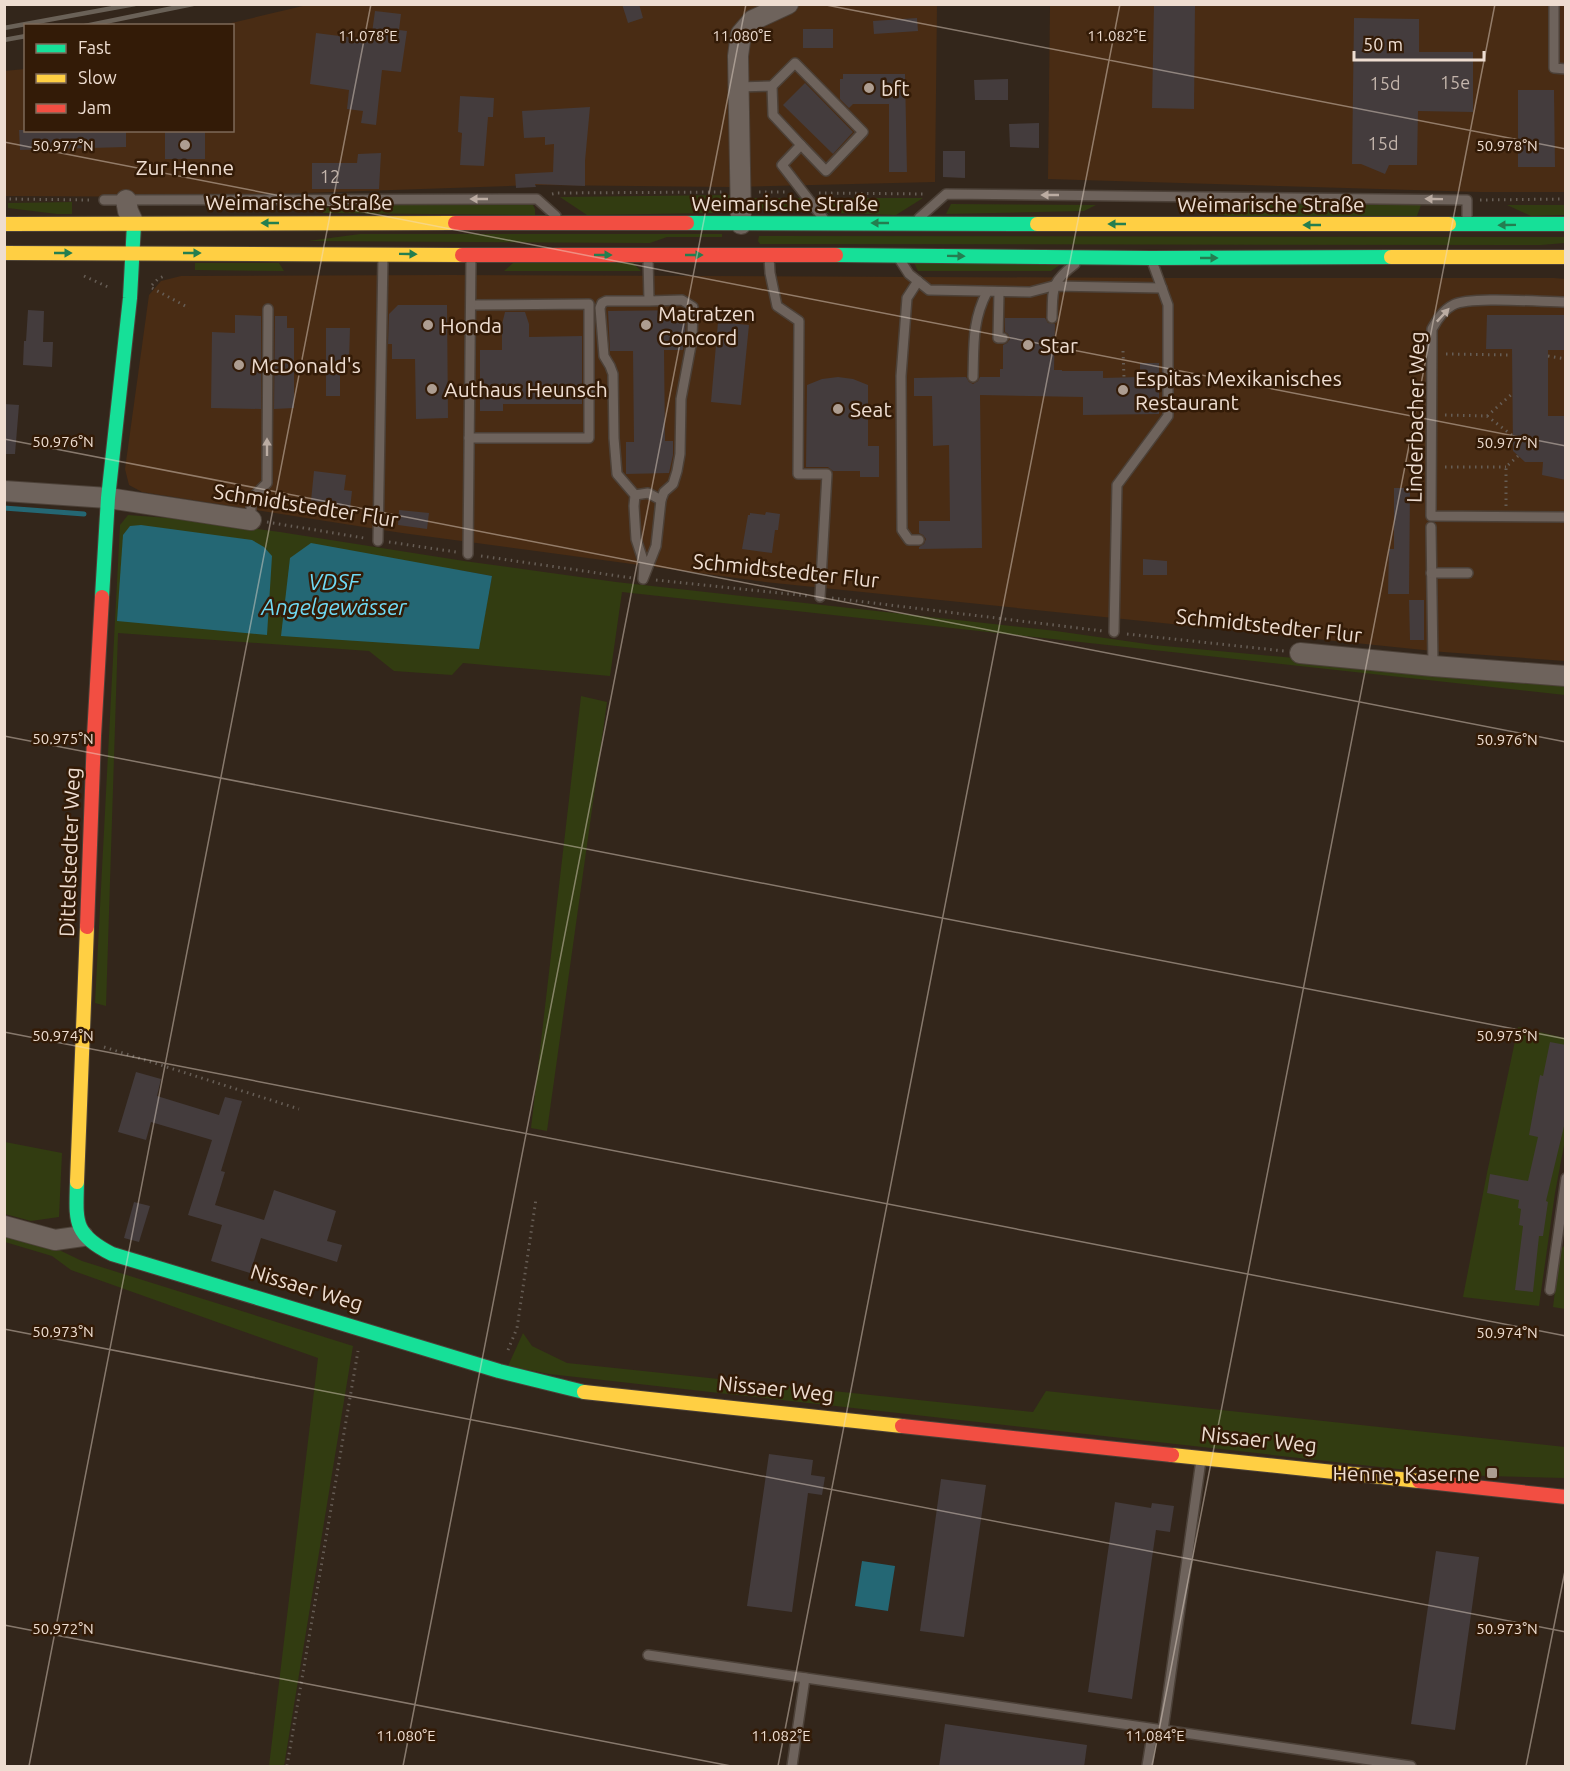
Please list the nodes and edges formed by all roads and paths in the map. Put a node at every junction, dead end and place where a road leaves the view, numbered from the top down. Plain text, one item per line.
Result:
1 (788, 4) edge
2 (1554, 4) edge
3 (1566, 69) edge
4 (772, 86) junction
5 (738, 87) junction
6 (801, 145) junction
7 (1566, 199) edge
8 (104, 200) joint
9 (305, 200) junction
10 (1467, 200) junction
11 (4, 201) edge
12 (138, 209) junction
13 (305, 223) junction
14 (913, 223) junction
15 (4, 224) edge
16 (565, 224) junction
17 (828, 224) junction
18 (1566, 224) edge
19 (1467, 225) junction
20 (741, 240) junction
21 (4, 253) edge
22 (134, 253) junction
23 (383, 254) junction
24 (471, 255) junction
25 (647, 255) junction
26 (768, 255) junction
27 (897, 255) junction
28 (1084, 257) junction
29 (1566, 257) edge
30 (1151, 258) junction
31 (76, 275) dead end
32 (918, 281) junction
33 (1053, 286) junction
34 (150, 287) dead end
35 (131, 288) junction
36 (1162, 288) junction
37 (987, 292) junction
38 (999, 292) junction
39 (649, 302) junction
40 (1566, 302) edge
41 (471, 305) junction
42 (189, 308) dead end
43 (268, 309) dead end
44 (1052, 318) dead end
45 (1003, 338) dead end
46 (1123, 351) dead end
47 (1432, 354) junction
48 (1512, 355) dead end
49 (1548, 356) dead end
50 (1566, 359) edge
51 (973, 377) dead end
52 (1124, 377) dead end
53 (1513, 393) dead end
54 (1431, 415) junction
55 (1487, 416) junction
56 (1513, 436) dead end
57 (470, 438) junction
58 (1518, 456) dead end
59 (1431, 467) junction
60 (1506, 467) junction
61 (4, 491) edge
62 (635, 495) junction
63 (108, 498) junction
64 (661, 500) junction
65 (1506, 516) junction
66 (1566, 516) edge
67 (251, 519) junction
68 (1431, 527) dead end
69 (919, 540) dead end
70 (378, 541) junction
71 (468, 554) junction
72 (1431, 573) junction
73 (1468, 573) dead end
74 (643, 579) junction
75 (820, 597) junction
76 (1114, 632) junction
77 (1300, 653) joint
78 (1433, 666) junction
79 (1566, 676) edge
80 (99, 1046) dead end
81 (299, 1109) dead end
82 (1566, 1179) edge
83 (536, 1199) dead end
84 (4, 1226) edge
85 (83, 1236) junction
86 (1561, 1238) edge
87 (1550, 1290) dead end
88 (362, 1329) junction
89 (499, 1371) junction
90 (1201, 1457) junction
91 (1566, 1497) edge
92 (648, 1655) dead end
93 (805, 1678) junction
94 (1153, 1729) junction
95 (1163, 1730) junction
96 (1379, 1764) edge
97 (287, 1767) edge
98 (792, 1767) edge
99 (1147, 1767) edge
100 (1411, 1767) edge

1 - 5 street
2 - 3 lane
4 - 5 lane
4 - 6 lane
4 - 6 lane
5 - 20 street
6 - 17 lane
7 - 10 path
8 - 11 path
8 - 12 lane
9 - 12 lane
9 - 13 lane
16 -> 9 lane
10 -> 14 lane
10 - 19 lane
13 -> 12 main road, Weimarische Straße
12 - 15 main road, Weimarische Straße
12 - 22 main road, Dittelstedter Weg
13 - 16 main road, Weimarische Straße
14 -> 17 main road, Weimarische Straße
19 -> 14 main road, Weimarische Straße
16 - 20 main road, Weimarische Straße
17 - 20 main road, Weimarische Straße
18 -> 19 main road, Weimarische Straße
25 -> 20 main road, Weimarische Straße
20 - 26 main road, Weimarische Straße
21 -> 22 main road, Weimarische Straße
22 -> 23 main road, Weimarische Straße
22 - 35 main road, Dittelstedter Weg
23 -> 24 main road, Weimarische Straße
23 - 70 lane
24 -> 25 main road, Weimarische Straße
24 - 41 lane
25 - 39 lane
26 - 27 main road, Weimarische Straße
26 - 75 lane
27 -> 28 main road, Weimarische Straße
27 - 32 lane
28 - 30 main road, Weimarische Straße
28 - 33 lane
30 -> 29 main road, Weimarische Straße
30 - 36 lane
31 - 35 path
32 - 37 lane
32 - 69 lane
33 - 36 lane
33 - 38 lane
33 - 44 lane
34 - 42 path
35 - 63 main road, Dittelstedter Weg
36 - 76 lane
37 - 38 lane
37 - 51 lane
38 - 45 lane
39 - 62 lane
39 - 64 lane
47 -> 40 lane, Linderbacher Weg
41 - 57 lane
41 - 57 lane
67 -> 43 lane
46 - 52 path
47 - 48 path
47 - 54 lane, Linderbacher Weg
49 - 50 path
53 - 55 path
54 - 55 path
54 - 59 lane, Linderbacher Weg
55 - 56 path
57 - 71 lane
58 - 60 path
59 - 60 path
59 - 65 lane, Linderbacher Weg
60 - 65 path
61 - 63 street, Schmidtstedter Flur
62 - 64 lane
62 - 74 lane
63 - 67 street, Schmidtstedter Flur
63 - 85 main road, Dittelstedter Weg
64 - 74 lane
65 - 66 lane, Linderbacher Weg
67 - 70 path, Schmidtstedter Flur
68 - 72 lane
70 - 71 path, Schmidtstedter Flur
71 - 74 path, Schmidtstedter Flur
72 - 73 lane
72 - 78 lane
74 - 75 path, Schmidtstedter Flur
75 - 76 path, Schmidtstedter Flur
76 - 77 path, Schmidtstedter Flur
77 - 78 street, Schmidtstedter Flur
78 - 79 street, Schmidtstedter Flur
80 - 81 path
82 - 86 lane
83 - 89 path
84 - 85 street
85 - 88 main road, Nissaer Weg
86 - 87 lane
88 - 89 main road, Nissaer Weg
88 - 97 path
89 - 90 main road, Nissaer Weg
90 - 91 main road, Nissaer Weg
90 - 95 lane
92 - 93 lane
93 - 94 lane
93 - 98 lane
94 - 95 lane
94 - 99 lane
95 - 96 lane
96 - 100 lane

